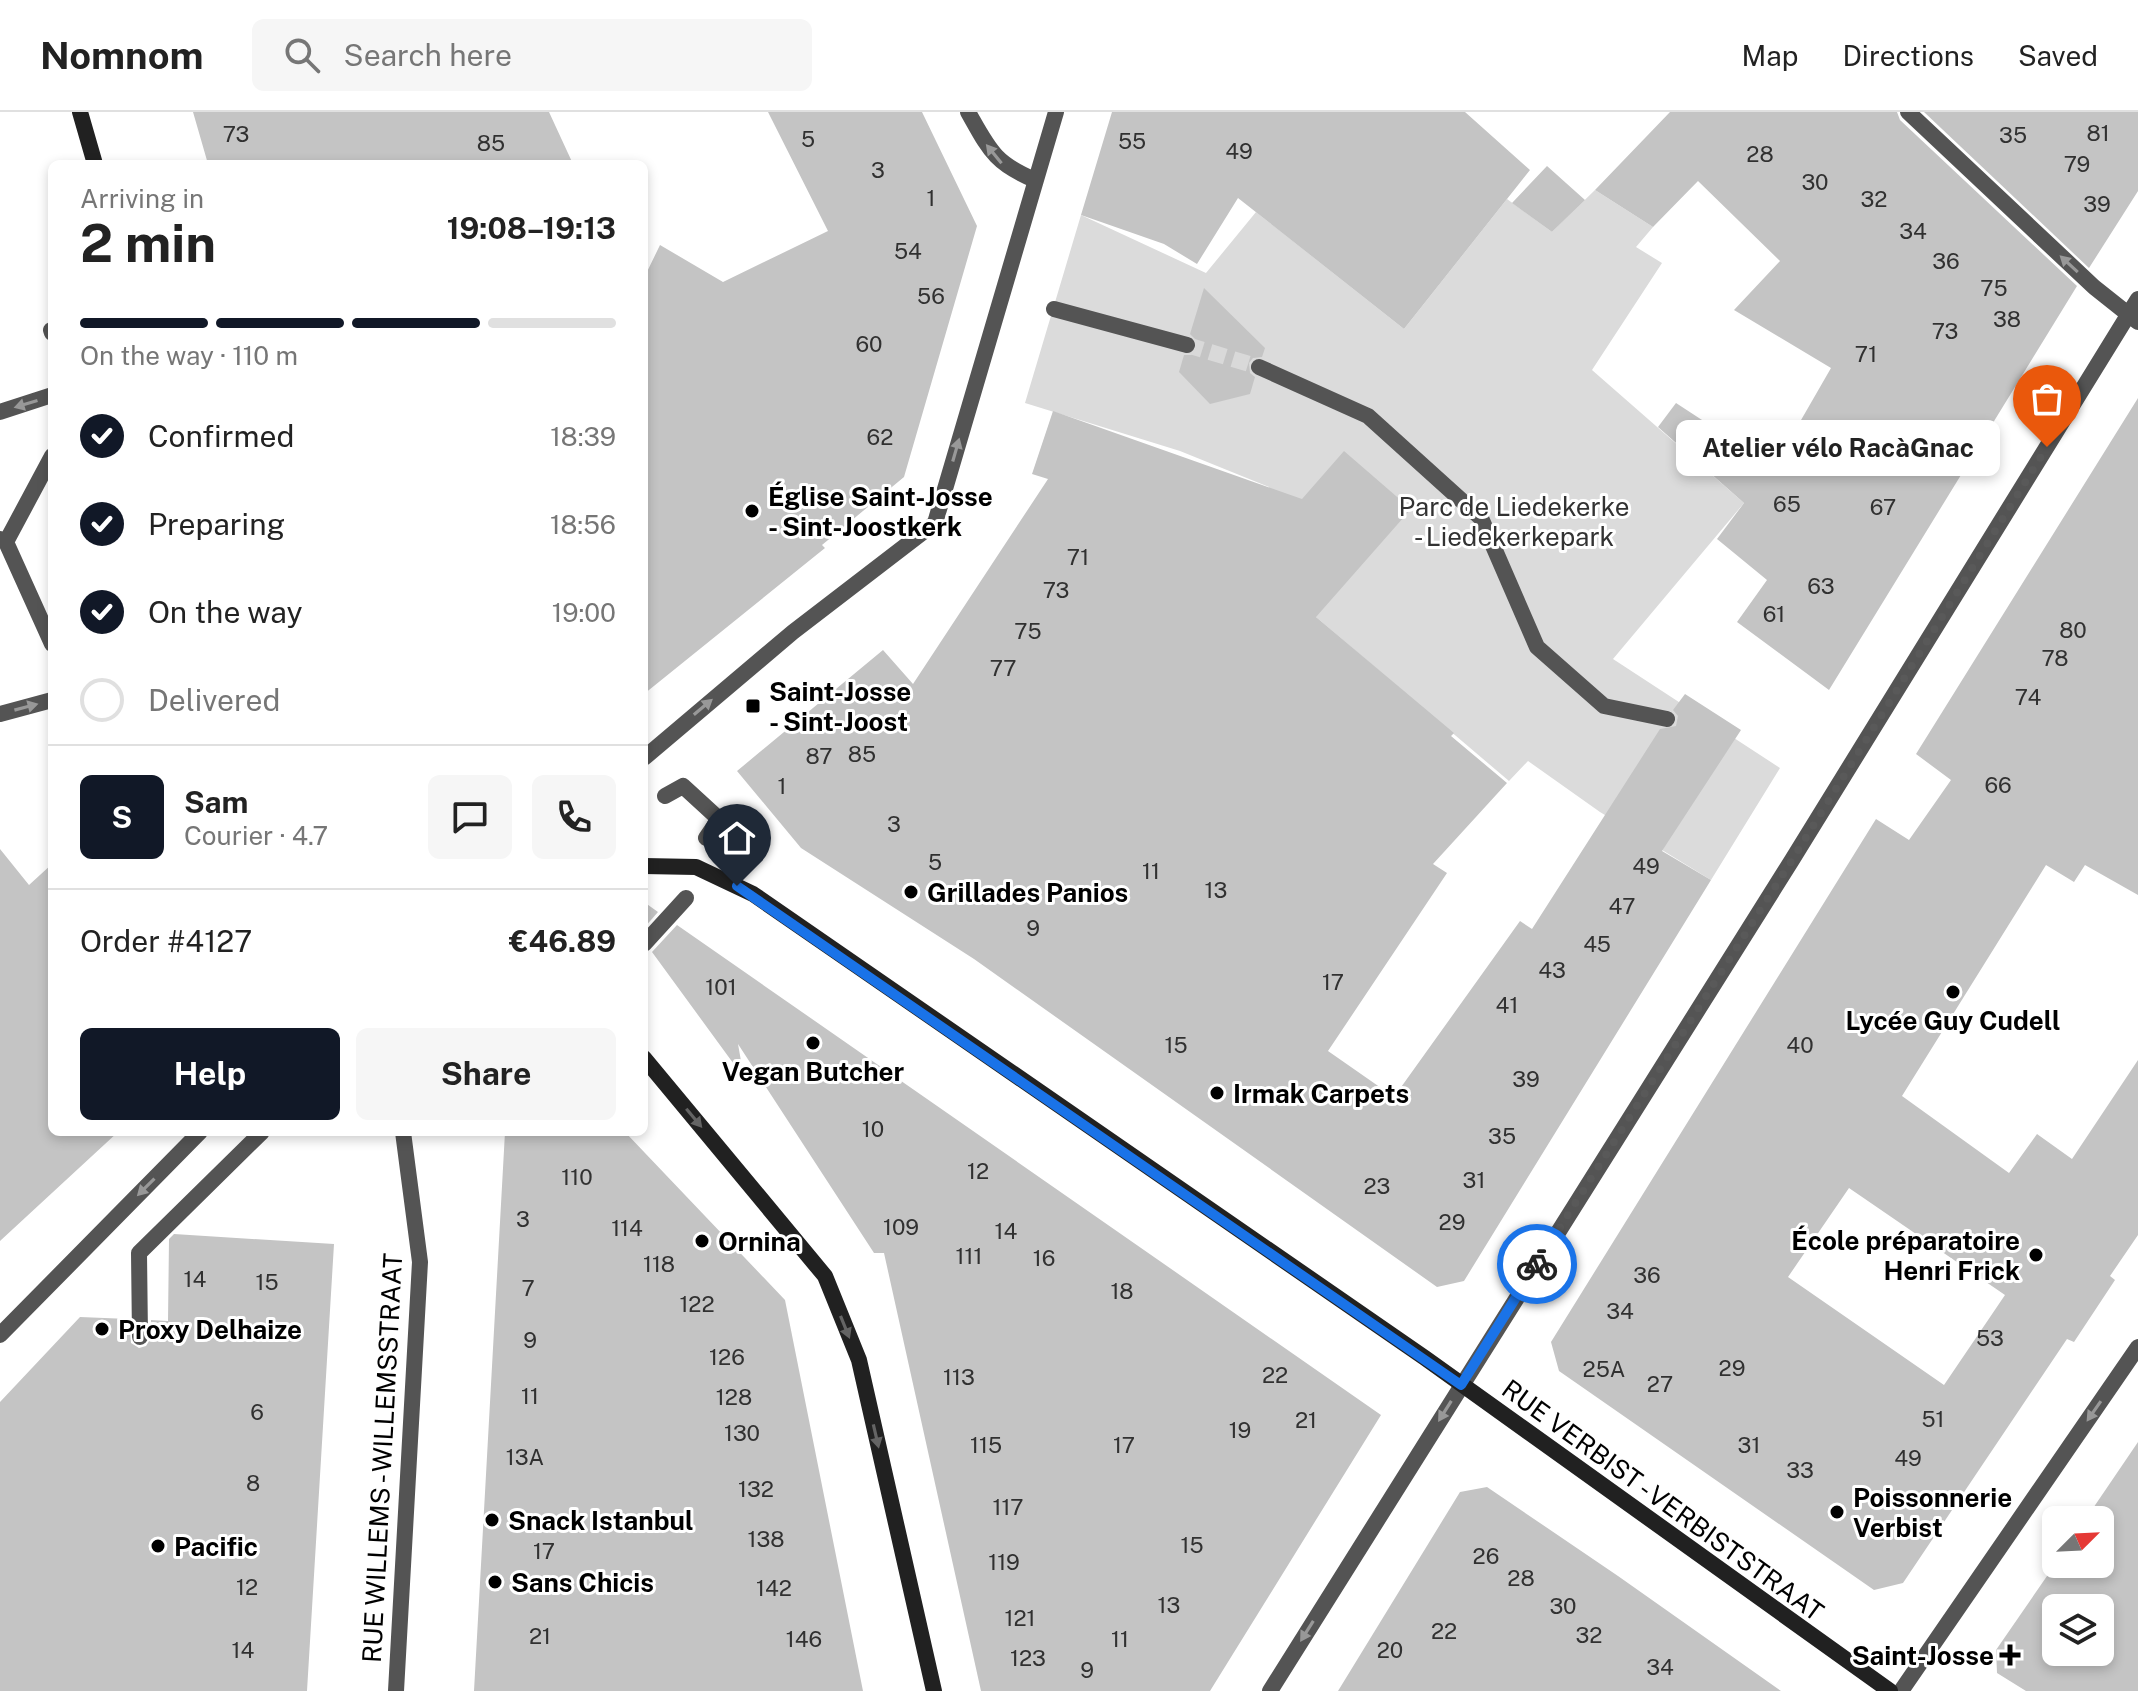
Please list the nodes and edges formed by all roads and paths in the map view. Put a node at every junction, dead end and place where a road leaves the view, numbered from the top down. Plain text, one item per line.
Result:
1 (80, 112) edge
2 (968, 112) edge
3 (1056, 112) edge
4 (1908, 112) edge
5 (94, 160) edge
6 (1035, 180) junction
7 (2138, 299) edge
8 (1054, 309) dead end
9 (2133, 318) edge
10 (1187, 345) tunnel mouth
11 (1259, 367) tunnel mouth
12 (48, 396) edge
13 (0, 412) edge
14 (48, 463) edge
15 (3, 540) edge
16 (48, 636) edge
17 (48, 701) edge
18 (0, 714) edge
19 (1667, 719) dead end
20 (648, 755) edge
21 (665, 796) dead end
22 (706, 838) dead end
23 (648, 866) edge
24 (686, 898) dead end
25 (648, 940) edge
26 (648, 1063) edge
27 (196, 1136) edge
28 (258, 1136) edge
29 (404, 1136) edge
30 (0, 1335) edge
31 (140, 1337) dead end
32 (2138, 1347) edge
33 (1461, 1385) junction
34 (396, 1691) edge
35 (934, 1691) edge
36 (1270, 1691) edge
37 (1890, 1691) edge
38 (1901, 1691) edge

1 - 5 main road
6 -> 2 street
3 - 6 street
9 -> 4 street
20 -> 6 street
7 - 9 street
8 - 10 street
9 - 33 street
11 - 19 street
12 -> 13 street
14 - 15 street
15 - 16 street
18 -> 17 street
21 - 22 street
23 - 33 main road, RUE VERBIST - VERBISTSTRAAT
24 - 25 street
26 -> 35 main road
27 -> 30 street
28 - 31 street
29 - 34 street, RUE WILLEMS - WILLEMSSTRAAT
32 -> 38 street
33 -> 36 street
33 - 37 main road, RUE VERBIST - VERBISTSTRAAT

